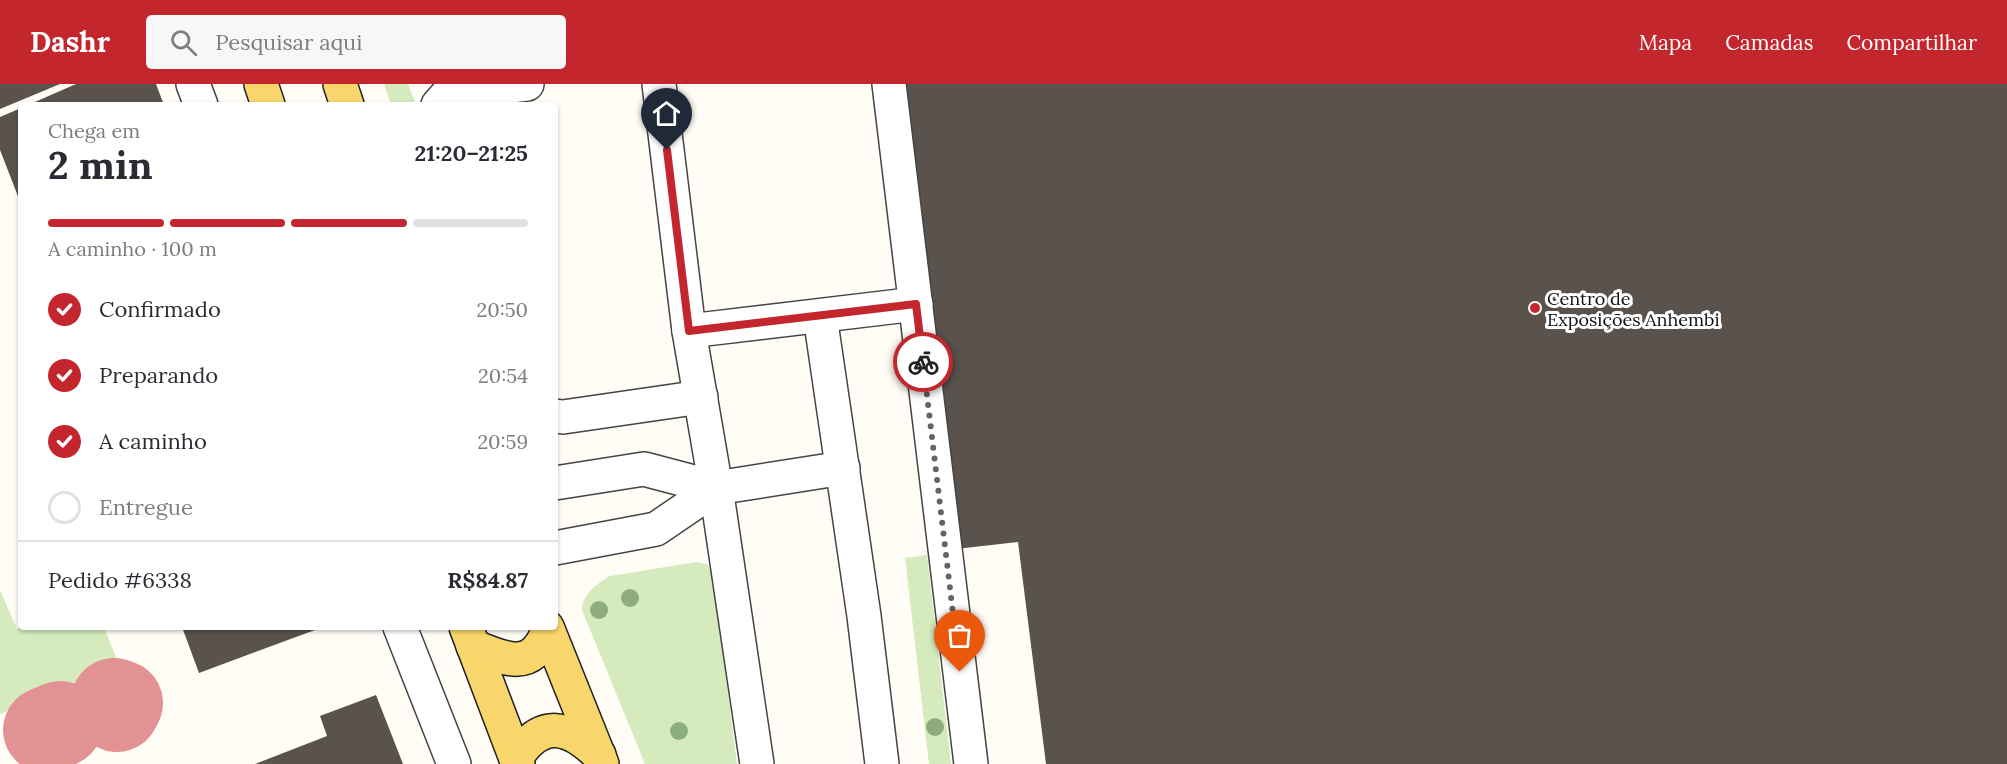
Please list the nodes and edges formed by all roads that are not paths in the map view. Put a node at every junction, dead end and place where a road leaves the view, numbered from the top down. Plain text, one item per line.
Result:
1 (193, 84) edge
2 (261, 84) edge
3 (340, 84) edge
4 (526, 84) edge
5 (659, 84) edge
6 (889, 84) edge
7 (200, 102) edge
8 (267, 102) edge
9 (346, 102) edge
10 (441, 102) edge
11 (916, 304) junction
12 (820, 316) junction
13 (689, 331) junction
14 (700, 397) junction
15 (558, 416) edge
16 (843, 468) junction
17 (558, 483) edge
18 (716, 488) junction
19 (558, 547) edge
20 (401, 630) edge
21 (548, 630) edge
22 (548, 630) edge
23 (470, 636) edge
24 (601, 759) edge
25 (517, 761) edge
26 (454, 764) edge
27 (757, 764) edge
28 (882, 764) edge
29 (971, 764) edge

1 - 7 lane
2 - 8 main road
3 - 9 main road
4 - 10 lane
5 - 13 lane
6 - 11 lane
11 - 12 lane
11 - 29 lane
12 - 13 lane
12 - 16 lane
13 - 14 lane
14 - 15 lane
14 - 18 lane
16 - 18 lane
16 - 28 lane
17 - 18 lane
18 - 19 lane
18 - 27 lane
20 - 26 lane
21 - 23 main road
22 - 24 main road
23 - 25 main road
24 - 25 main road

